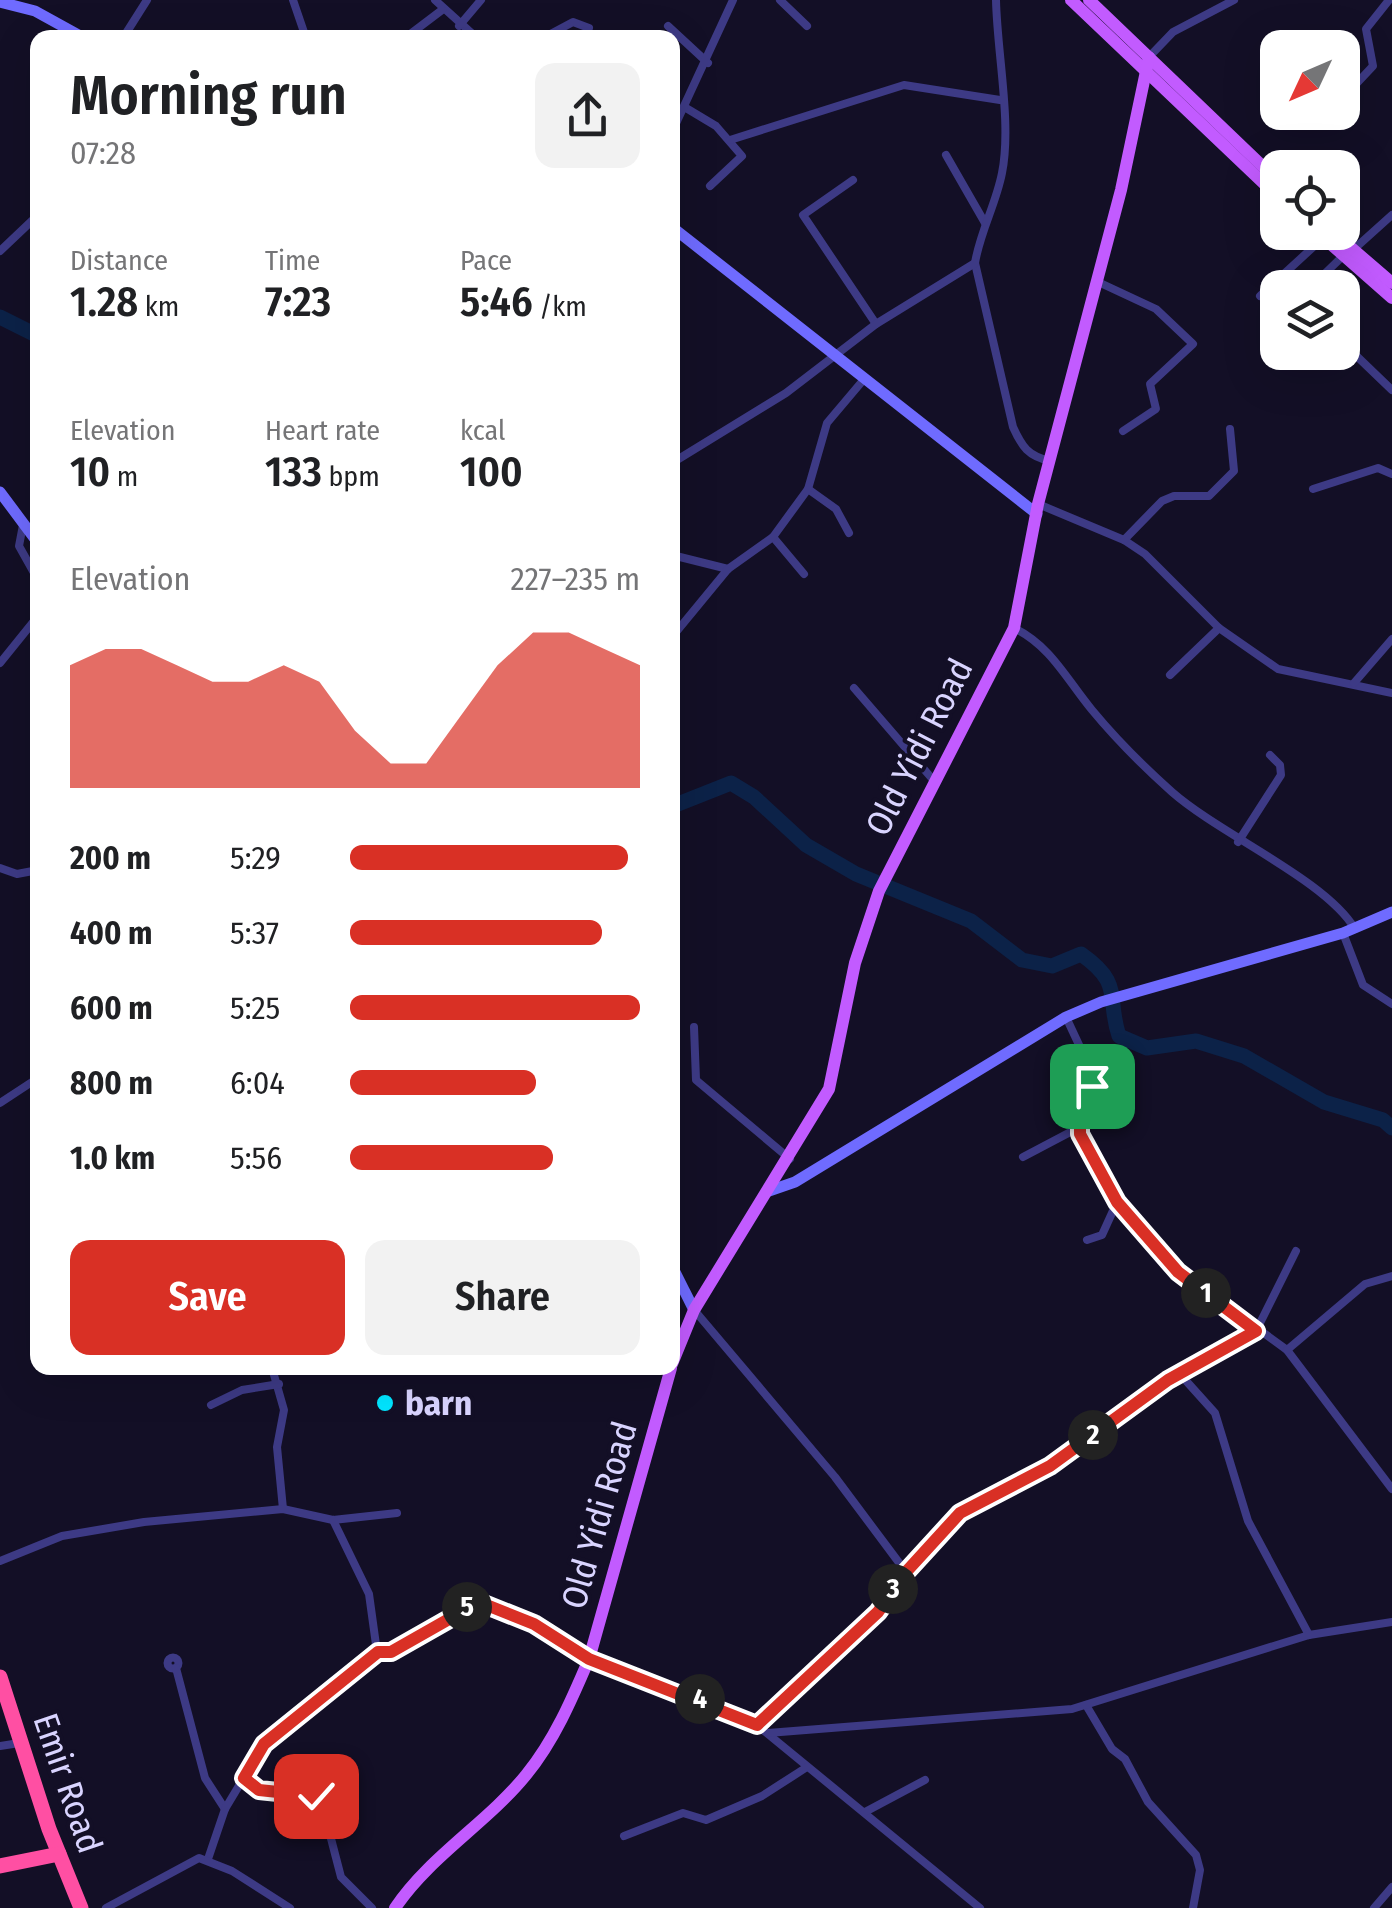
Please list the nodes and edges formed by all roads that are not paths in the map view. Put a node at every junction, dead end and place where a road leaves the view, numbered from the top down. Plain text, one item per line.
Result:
1 (147, 0) edge
2 (293, 0) edge
3 (434, 0) edge
4 (481, 0) edge
5 (733, 0) edge
6 (780, 0) edge
7 (996, 0) edge
8 (1071, 0) edge
9 (1090, 0) edge
10 (1234, 0) edge
11 (1388, 0) edge
12 (0, 2) edge
13 (442, 10) junction
14 (459, 26) junction
15 (668, 26) dead end
16 (807, 26) dead end
17 (589, 28) dead end
18 (70, 30) edge
19 (128, 30) edge
20 (303, 30) edge
21 (415, 30) edge
22 (465, 30) edge
23 (558, 30) edge
24 (672, 30) edge
25 (680, 37) edge
26 (708, 63) junction
27 (1146, 64) junction
28 (1159, 68) junction
29 (1360, 80) edge
30 (1154, 82) junction
31 (1000, 100) junction
32 (686, 108) junction
33 (680, 114) edge
34 (1136, 124) junction
35 (730, 140) junction
36 (946, 155) dead end
37 (1260, 164) edge
38 (853, 180) dead end
39 (1260, 180) edge
40 (710, 186) dead end
41 (1392, 216) edge
42 (30, 223) edge
43 (985, 223) junction
44 (680, 233) edge
45 (1307, 250) edge
46 (1344, 250) edge
47 (0, 251) edge
48 (1348, 253) junction
49 (975, 263) junction
50 (1287, 270) edge
51 (1330, 270) edge
52 (1096, 281) junction
53 (1392, 283) edge
54 (1392, 298) edge
55 (876, 324) junction
56 (840, 354) junction
57 (1360, 359) edge
58 (866, 376) junction
59 (1392, 390) edge
60 (1230, 430) dead end
61 (1123, 431) dead end
62 (680, 458) edge
63 (1050, 461) junction
64 (1392, 474) edge
65 (808, 489) junction
66 (1313, 489) dead end
67 (0, 492) edge
68 (1037, 509) junction
69 (23, 526) junction
70 (849, 533) dead end
71 (30, 534) edge
72 (774, 537) junction
73 (1124, 540) junction
74 (680, 557) edge
75 (30, 566) edge
76 (728, 569) junction
77 (804, 574) dead end
78 (30, 626) edge
79 (680, 626) edge
80 (1014, 628) junction
81 (1219, 628) junction
82 (1392, 640) edge
83 (0, 663) edge
84 (1170, 675) dead end
85 (1354, 683) junction
86 (854, 688) dead end
87 (1392, 693) edge
88 (1270, 755) dead end
89 (935, 782) junction
90 (1238, 842) junction
91 (0, 868) edge
92 (30, 871) edge
93 (1392, 912) edge
94 (1349, 931) junction
95 (1392, 1004) edge
96 (1066, 1017) junction
97 (694, 1027) dead end
98 (30, 1083) edge
99 (0, 1103) edge
100 (1078, 1128) junction
101 (1023, 1157) dead end
102 (790, 1159) junction
103 (769, 1191) junction
104 (1117, 1202) junction
105 (1087, 1240) dead end
106 (1296, 1250) dead end
107 (1392, 1276) edge
108 (680, 1282) edge
109 (694, 1310) junction
110 (1256, 1331) junction
111 (680, 1346) edge
112 (1287, 1350) junction
113 (1179, 1373) junction
114 (275, 1375) edge
115 (669, 1375) edge
116 (279, 1384) junction
117 (211, 1405) dead end
118 (1392, 1489) edge
119 (282, 1509) junction
120 (397, 1513) dead end
121 (333, 1520) junction
122 (0, 1561) edge
123 (906, 1572) junction
124 (1392, 1622) edge
125 (1309, 1636) junction
126 (378, 1652) junction
127 (589, 1659) junction
128 (176, 1668) dead end
129 (0, 1677) edge
130 (0, 1703) edge
131 (1086, 1705) junction
132 (757, 1725) junction
133 (768, 1733) junction
134 (7, 1745) edge
135 (806, 1766) junction
136 (244, 1778) junction
137 (925, 1780) dead end
138 (225, 1810) junction
139 (865, 1812) junction
140 (624, 1836) dead end
141 (52, 1850) junction
142 (0, 1856) edge
143 (208, 1859) junction
144 (0, 1866) edge
145 (1392, 1888) edge
146 (71, 1908) edge
147 (82, 1908) edge
148 (106, 1908) edge
149 (290, 1908) edge
150 (372, 1908) edge
151 (395, 1908) edge
152 (980, 1908) edge
153 (1193, 1908) edge
154 (1374, 1908) edge

1 - 19 street
2 - 20 street
3 - 13 street
4 - 14 street
5 - 26 street
6 - 16 street
7 - 31 street
8 - 27 main road
9 - 27 main road
10 - 27 street
11 - 29 street
12 - 18 street
13 - 14 street
13 - 21 street
14 - 22 street
15 - 24 street
17 - 23 street
25 - 26 street
26 - 32 street
27 - 28 main road
27 - 30 main road
27 - 34 main road, Old Yidi Road
28 - 30 main road, Old Yidi Road
28 - 37 main road
30 - 34 main road, Old Yidi Road
30 - 39 main road
31 - 35 street
31 - 43 street
32 - 33 street
32 - 35 street
34 - 52 main road, Old Yidi Road
35 - 40 street
36 - 43 street
38 - 55 street
41 - 48 street
42 - 47 street
43 - 49 street
44 - 56 street
45 - 50 street
46 - 48 main road
48 - 51 street
48 - 53 main road
48 - 54 main road
49 - 55 street
49 - 63 street
52 - 61 street
52 - 63 main road, Old Yidi Road
55 - 56 street
56 - 58 street
56 - 62 street
57 - 59 street
58 - 65 street
58 - 68 street
60 - 73 street
63 - 68 main road, Old Yidi Road
64 - 66 street
65 - 70 street
65 - 72 street
67 - 69 street
68 - 73 street
68 - 80 main road, Old Yidi Road
69 - 71 street
69 - 75 street
72 - 76 street
72 - 77 street
73 - 81 street
74 - 76 street
76 - 79 street
78 - 83 street
80 - 89 main road, Old Yidi Road
80 - 90 street
81 - 84 street
81 - 85 street
82 - 85 street
85 - 87 street
86 - 89 street
88 - 90 street
89 - 102 main road, Old Yidi Road
90 - 94 street
91 - 92 street
93 - 94 street
94 - 95 street
94 - 96 street
96 - 100 street
96 - 103 street
97 - 102 street
98 - 99 street
100 - 101 street
100 - 104 street
102 - 103 main road, Old Yidi Road
103 - 109 main road, Old Yidi Road
104 - 105 street
104 - 110 street
106 - 110 street
107 - 112 street
108 - 109 street
109 - 111 main road, Old Yidi Road
109 - 123 street
110 - 112 street
110 - 113 street
112 - 118 street
113 - 123 street
113 - 125 street
114 - 116 street
115 - 127 main road, Old Yidi Road
116 - 117 street
116 - 119 street
119 - 121 street
119 - 122 street
120 - 121 street
121 - 126 street
123 - 132 street
124 - 125 street
125 - 131 street
126 - 127 street
126 - 136 street
127 - 132 street
127 - 151 main road, Old Yidi Road
128 - 138 street
129 - 141 highway, Emir Road
130 - 134 highway, Emir Road
131 - 133 street
131 - 153 street
132 - 133 street
133 - 135 street
134 - 141 highway, Emir Road
135 - 139 street
135 - 140 street
136 - 138 street
136 - 150 street
137 - 139 street
138 - 143 street
139 - 152 street
141 - 142 highway
141 - 144 highway
141 - 146 highway, Emir Road
141 - 147 highway, Emir Road
143 - 148 street
143 - 149 street
145 - 154 street

